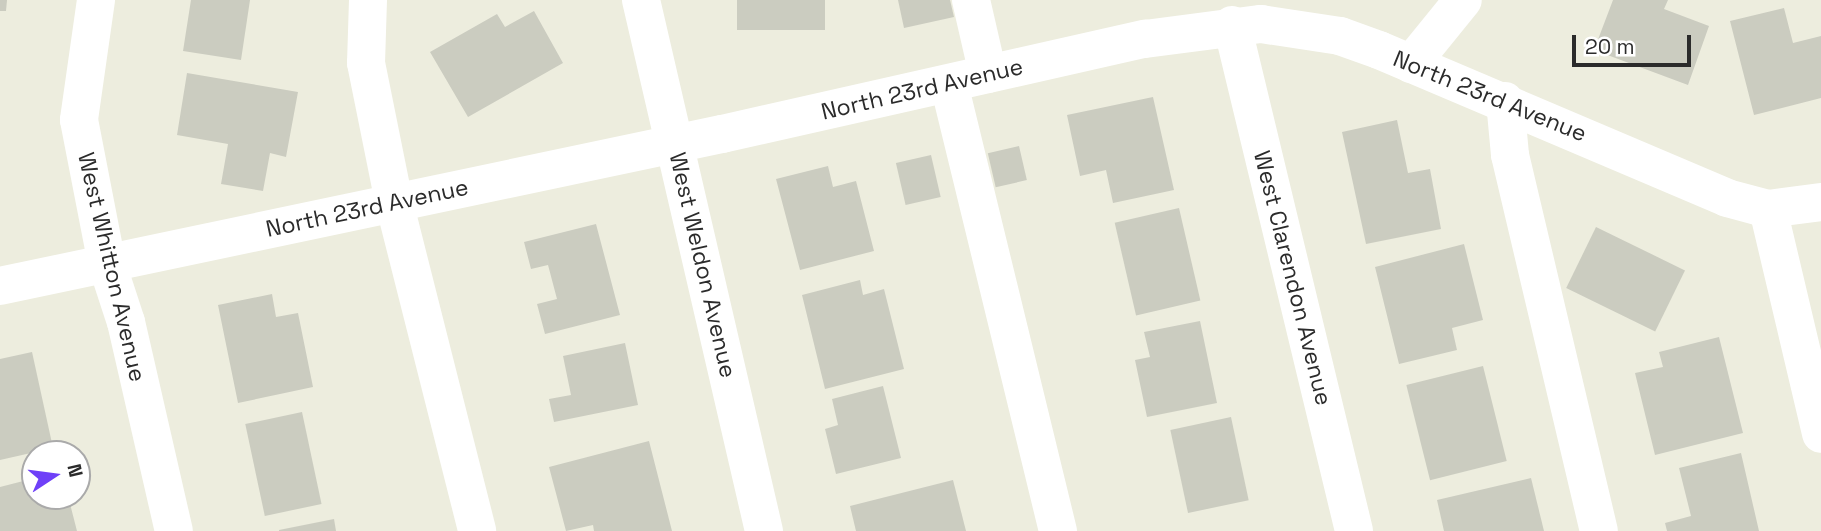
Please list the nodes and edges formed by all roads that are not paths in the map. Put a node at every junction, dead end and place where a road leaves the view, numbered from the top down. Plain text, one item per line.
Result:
1 (96, 0) edge
2 (368, 0) edge
3 (641, 0) edge
4 (971, 0) edge
5 (1463, 0) edge
6 (1232, 25) junction
7 (1411, 64) junction
8 (988, 74) junction
9 (949, 84) junction
10 (1505, 101) junction
11 (675, 144) junction
12 (394, 202) junction
13 (1821, 202) edge
14 (1768, 209) junction
15 (107, 264) junction
16 (0, 286) edge
17 (1821, 434) edge
18 (174, 531) edge
19 (477, 531) edge
20 (764, 531) edge
21 (1058, 531) edge
22 (1354, 531) edge
23 (1599, 531) edge

1 - 15 street, West Whitton Avenue
2 - 12 street
3 - 11 street, West Weldon Avenue
4 - 8 street
5 - 7 street
6 - 7 street, North 23rd Avenue
6 - 8 street, North 23rd Avenue
6 - 22 street, West Clarendon Avenue
7 - 10 street, North 23rd Avenue
8 - 9 street, North 23rd Avenue
9 - 11 street, North 23rd Avenue
9 - 21 street
10 - 14 street, North 23rd Avenue
10 - 23 street
11 - 12 street, North 23rd Avenue
11 - 20 street, West Weldon Avenue
12 - 15 street, North 23rd Avenue
12 - 19 street
13 - 14 street, North 23rd Avenue
14 - 17 street
15 - 16 street, North 23rd Avenue
15 - 18 street, West Whitton Avenue

